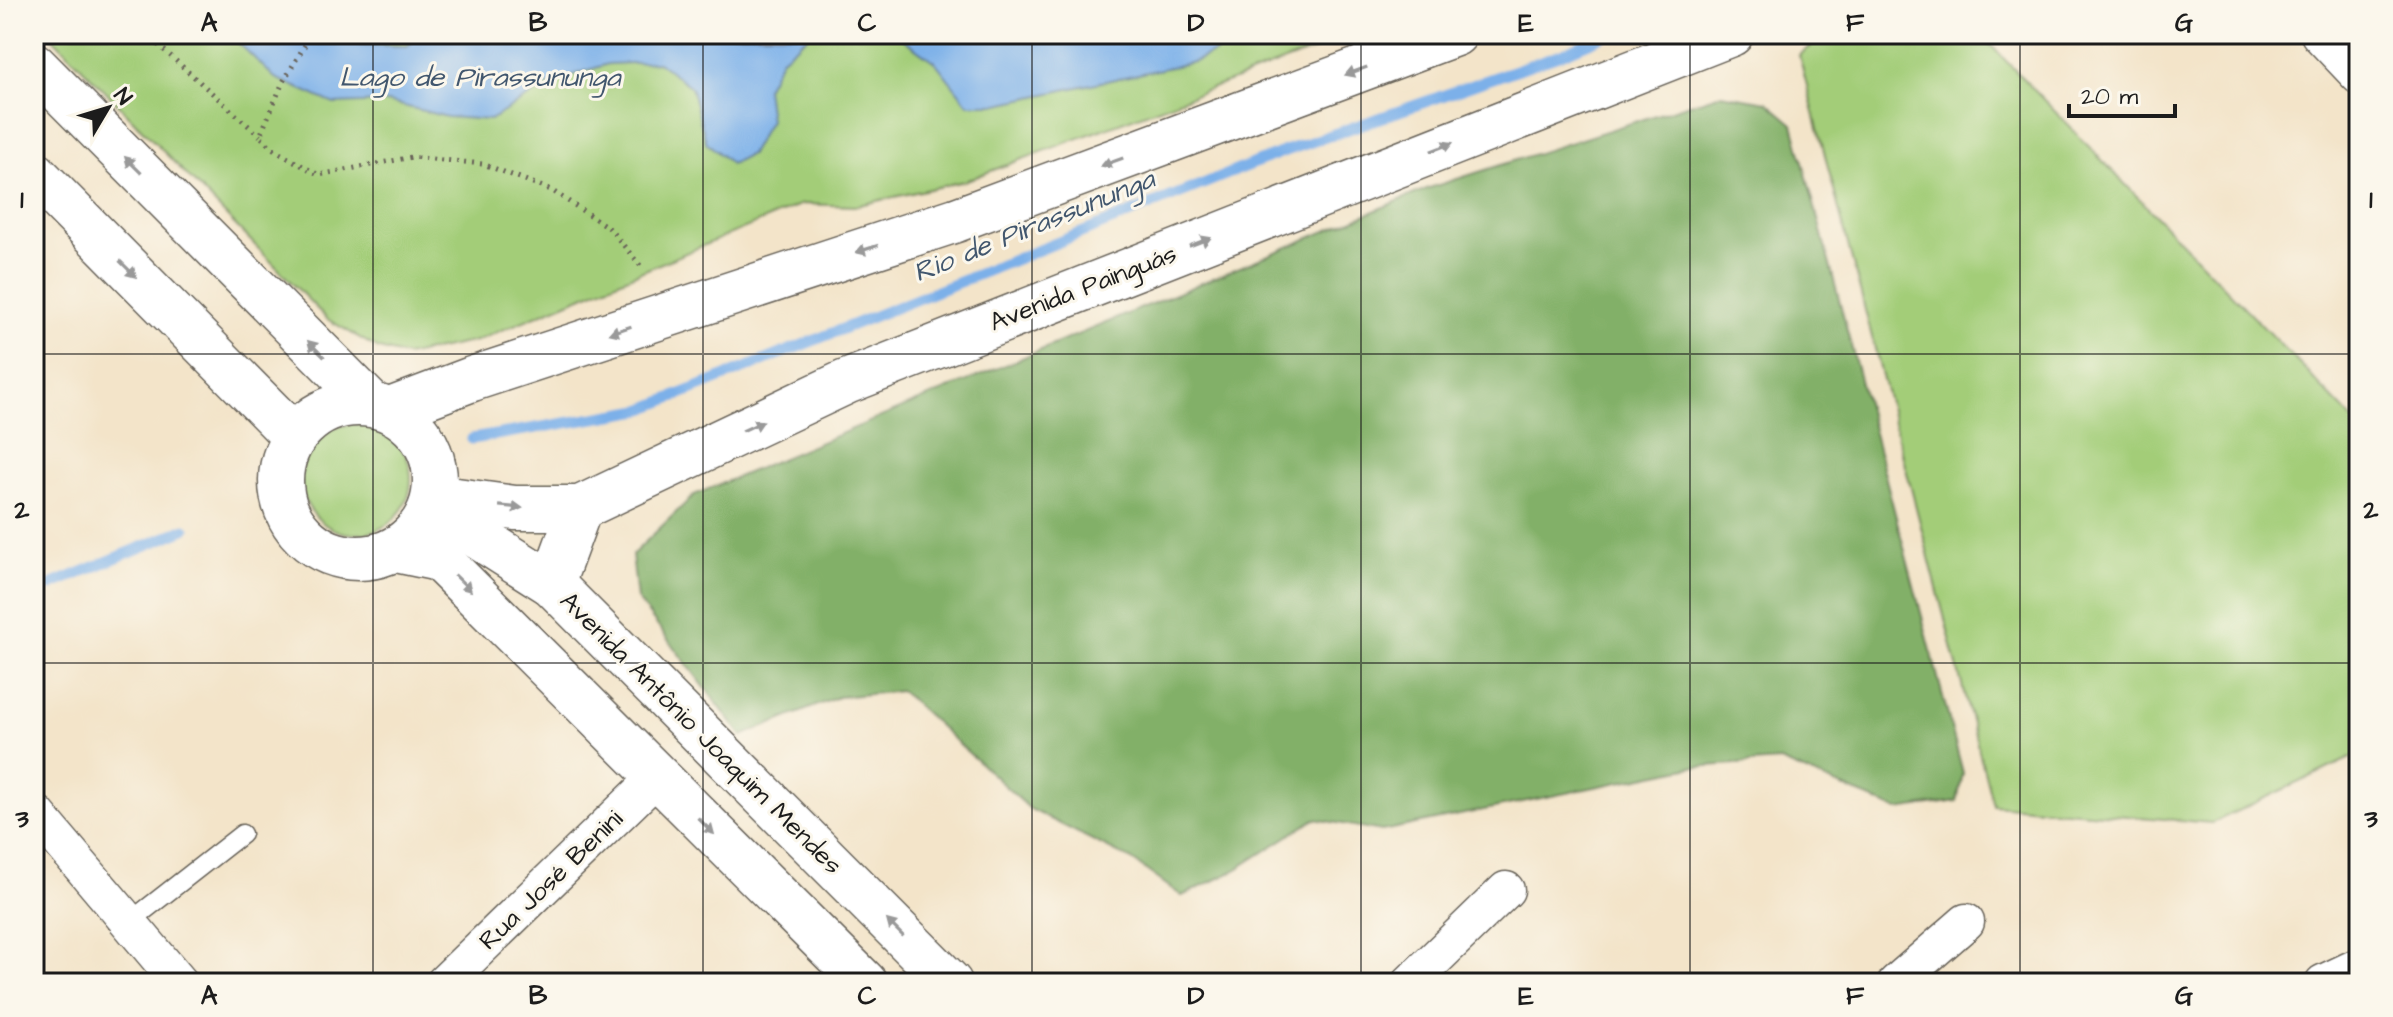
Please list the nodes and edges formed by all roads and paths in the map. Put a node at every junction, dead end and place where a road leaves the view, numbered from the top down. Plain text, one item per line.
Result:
1 (146, 34) edge
2 (1455, 34) edge
3 (1731, 34) edge
4 (2319, 34) edge
5 (309, 38) dead end
6 (34, 65) edge
7 (2359, 76) edge
8 (260, 136) junction
9 (34, 173) edge
10 (644, 270) dead end
11 (380, 407) junction
12 (294, 436) junction
13 (432, 502) junction
14 (580, 508) junction
15 (396, 550) junction
16 (552, 584) junction
17 (657, 777) junction
18 (37, 814) dead end
19 (242, 834) dead end
20 (1506, 890) dead end
21 (1966, 922) dead end
22 (127, 924) junction
23 (2359, 966) edge
24 (180, 983) edge
25 (444, 983) edge
26 (865, 983) edge
27 (950, 983) edge
28 (1410, 983) edge
29 (1896, 983) edge
30 (2323, 983) edge

1 - 8 path
2 -> 11 main road
14 -> 3 main road, Avenida Painguás
4 - 7 street
5 - 8 path
11 -> 6 main road
8 - 10 path
9 -> 12 main road
11 - 12 main road
11 - 13 main road
12 - 15 main road
13 -> 14 main road, Avenida Painguás
13 - 15 main road
13 - 16 main road, Avenida Antônio Joaquim Mendes
14 - 16 main road
15 -> 17 main road
27 -> 16 main road, Avenida Antônio Joaquim Mendes
17 - 25 street, Rua José Benini
17 -> 26 main road
18 - 22 street
19 - 22 lane
20 - 28 street
21 - 29 street
22 - 24 street
23 - 30 street

